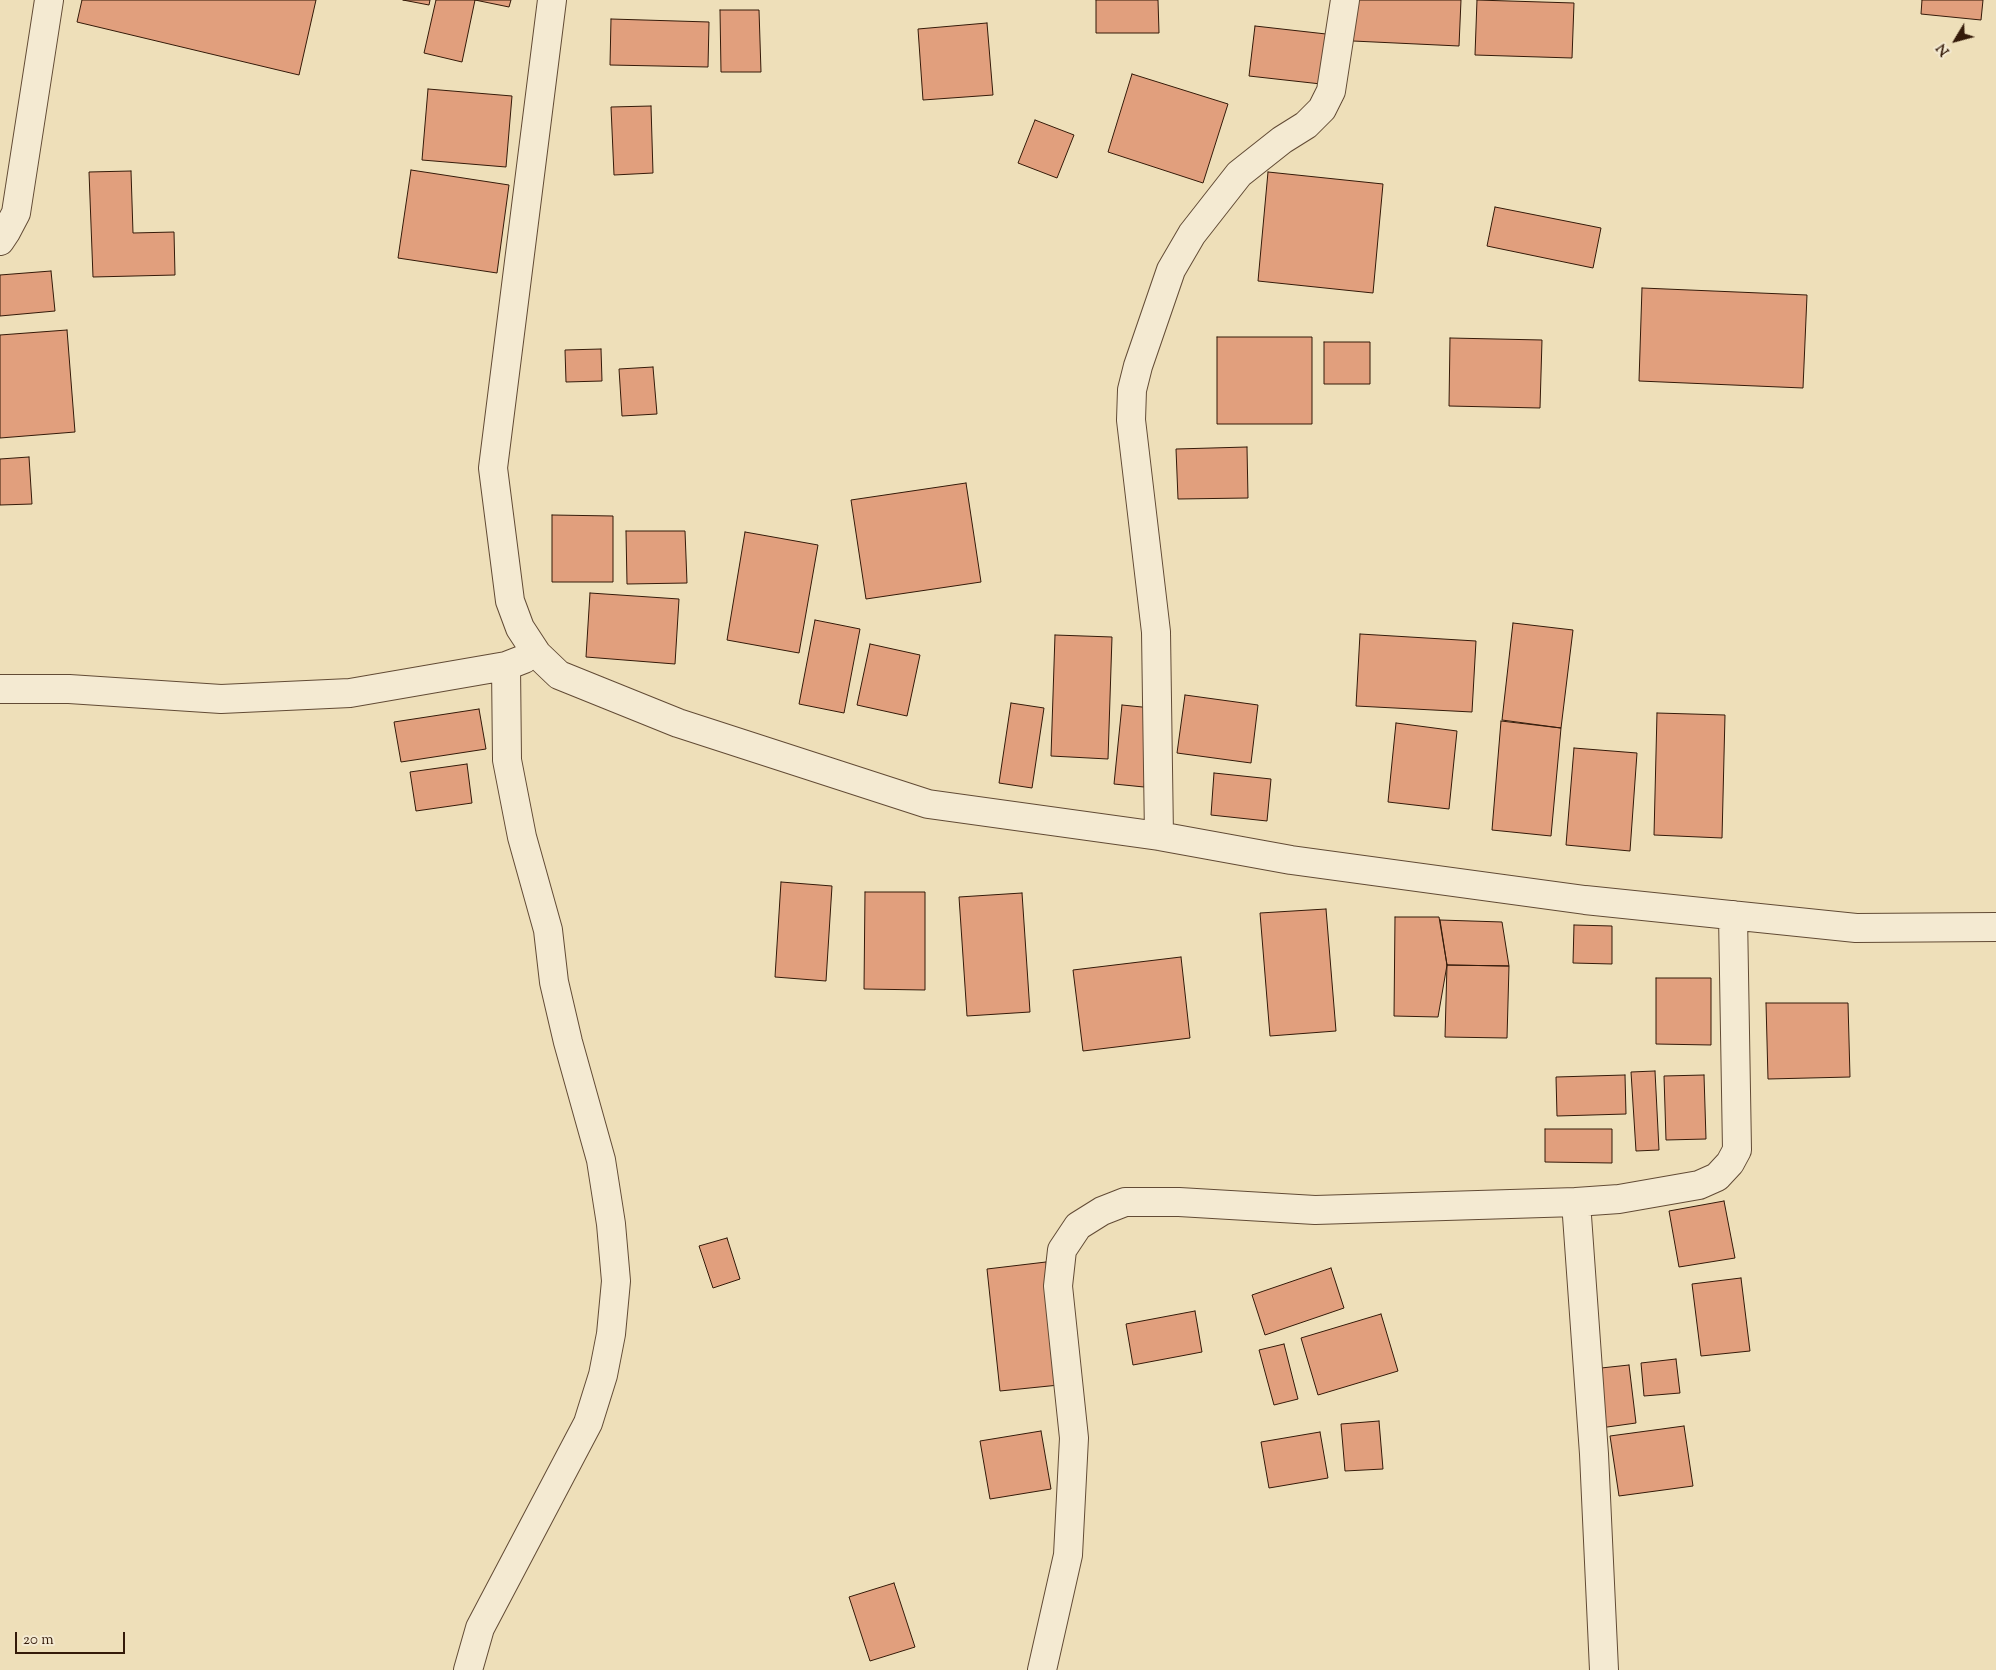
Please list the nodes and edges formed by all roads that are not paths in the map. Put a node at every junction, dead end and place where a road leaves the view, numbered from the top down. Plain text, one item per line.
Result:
1 (49, 0) edge
2 (552, 0) edge
3 (1345, 0) edge
4 (0, 241) edge
5 (537, 654) junction
6 (506, 666) junction
7 (0, 689) edge
8 (1159, 836) junction
9 (1733, 915) junction
10 (1996, 926) edge
11 (1576, 1202) junction
12 (468, 1670) edge
13 (1042, 1670) edge
14 (1604, 1670) edge

1 - 4 street
2 - 5 street
3 - 8 street
5 - 6 street
5 - 8 street
6 - 7 street
6 - 12 street
8 - 9 street
9 - 10 street
9 - 11 street
11 - 13 street
11 - 14 street

